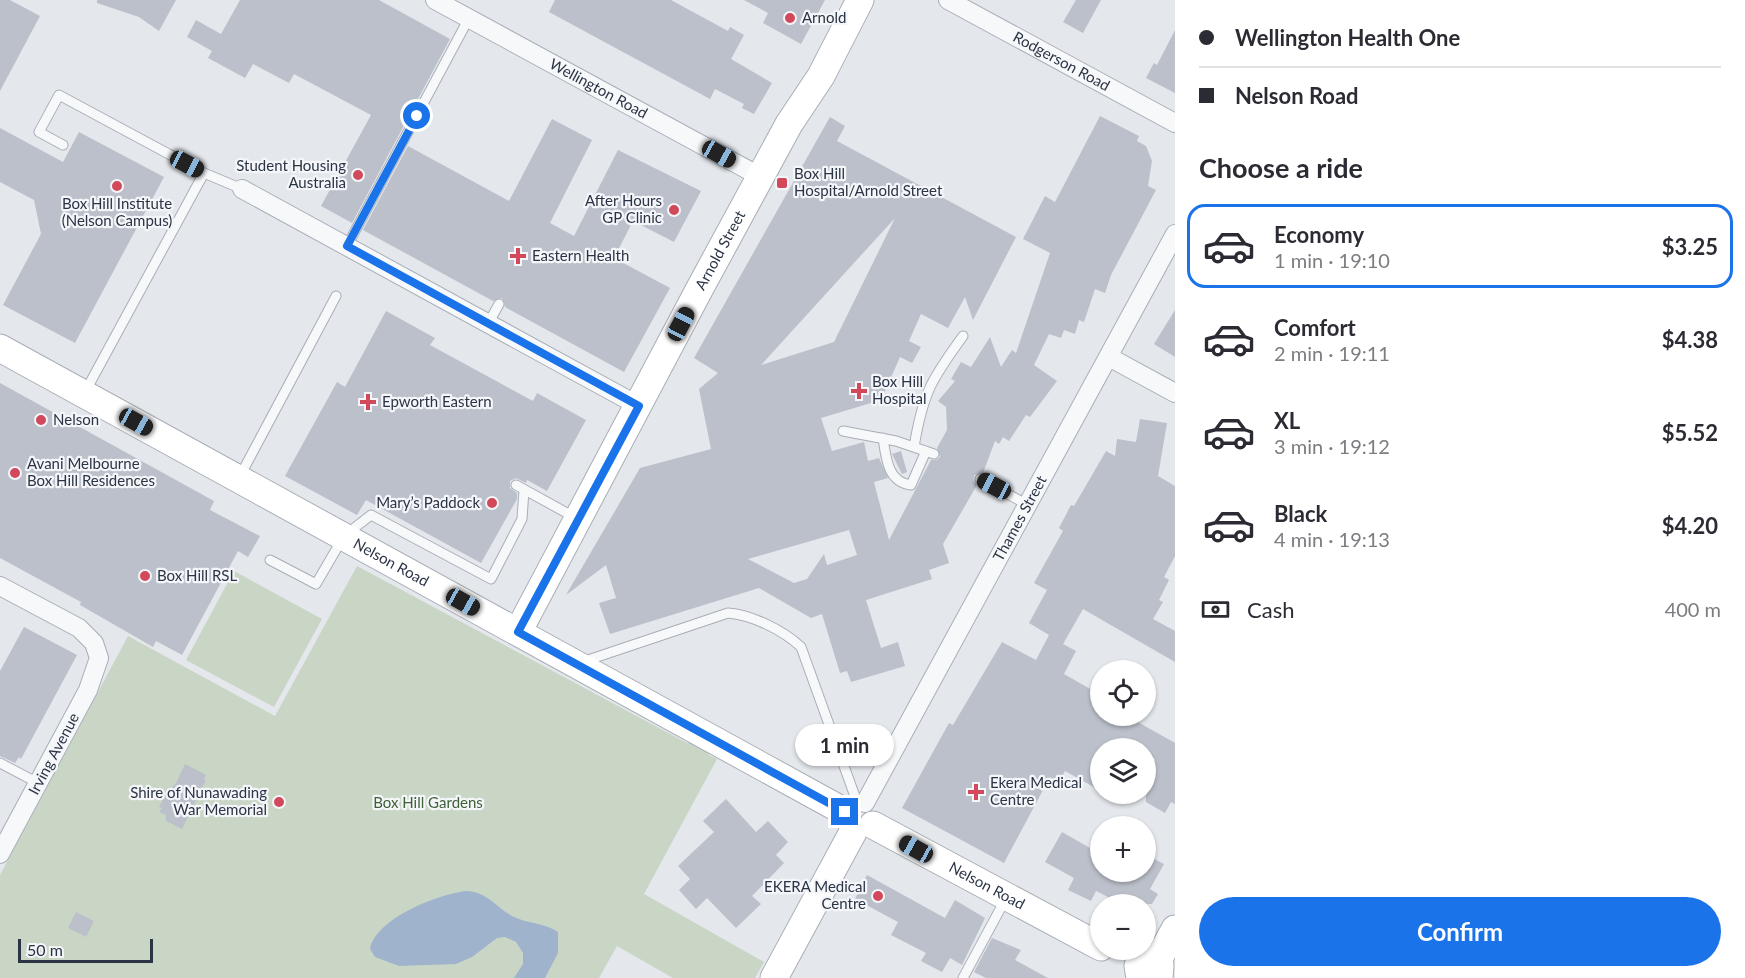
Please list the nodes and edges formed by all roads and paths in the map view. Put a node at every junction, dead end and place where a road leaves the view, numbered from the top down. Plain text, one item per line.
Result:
1 (435, 0) edge
2 (860, 0) edge
3 (948, 0) edge
4 (469, 18) junction
5 (1175, 123) edge
6 (63, 145) dead end
7 (204, 173) junction
8 (761, 177) junction
9 (242, 189) joint
10 (1175, 234) edge
11 (347, 246) junction
12 (336, 296) dead end
13 (499, 304) dead end
14 (488, 324) junction
15 (963, 336) dead end
16 (0, 348) edge
17 (1109, 357) junction
18 (1175, 393) edge
19 (84, 394) junction
20 (639, 406) junction
21 (843, 432) dead end
22 (883, 438) junction
23 (914, 447) junction
24 (239, 478) junction
25 (980, 479) dead end
26 (1028, 505) junction
27 (578, 519) junction
28 (344, 536) junction
29 (270, 560) dead end
30 (0, 586) edge
31 (518, 632) junction
32 (577, 664) junction
33 (0, 763) edge
34 (38, 783) junction
35 (858, 815) junction
36 (0, 854) edge
37 (1006, 898) junction
38 (1175, 929) edge
39 (1090, 941) edge
40 (1126, 960) edge
41 (1153, 973) edge
42 (774, 978) edge
43 (963, 978) edge

1 - 4 street, Wellington Road
2 - 8 main road, Arnold Street
3 - 5 street, Rodgerson Road
4 - 8 street, Wellington Road
4 - 11 lane
6 - 7 lane
7 - 9 lane
7 - 19 lane
8 - 20 main road, Arnold Street
9 - 11 street
10 - 17 street, Thames Street
11 - 14 street
12 - 24 lane
13 - 14 lane
14 - 20 street
15 - 23 lane
16 - 19 main road, Nelson Road
17 - 18 street
17 - 26 street, Thames Street
19 - 24 main road, Nelson Road
20 - 27 main road, Arnold Street
21 - 22 lane
22 - 23 lane
22 - 23 lane
24 - 28 main road, Nelson Road
25 - 26 lane
26 - 35 street, Thames Street
27 - 28 lane
27 - 31 main road, Arnold Street
28 - 29 lane
28 - 31 main road, Nelson Road
30 - 34 street, Irving Avenue
31 - 32 main road, Nelson Road
32 - 35 main road, Nelson Road
32 - 35 lane
33 - 34 lane
34 - 36 street, Irving Avenue
35 - 37 main road, Nelson Road
35 - 42 main road, Thames Street
37 - 39 main road, Nelson Road
37 - 43 lane
38 - 41 main road
40 - 41 main road

